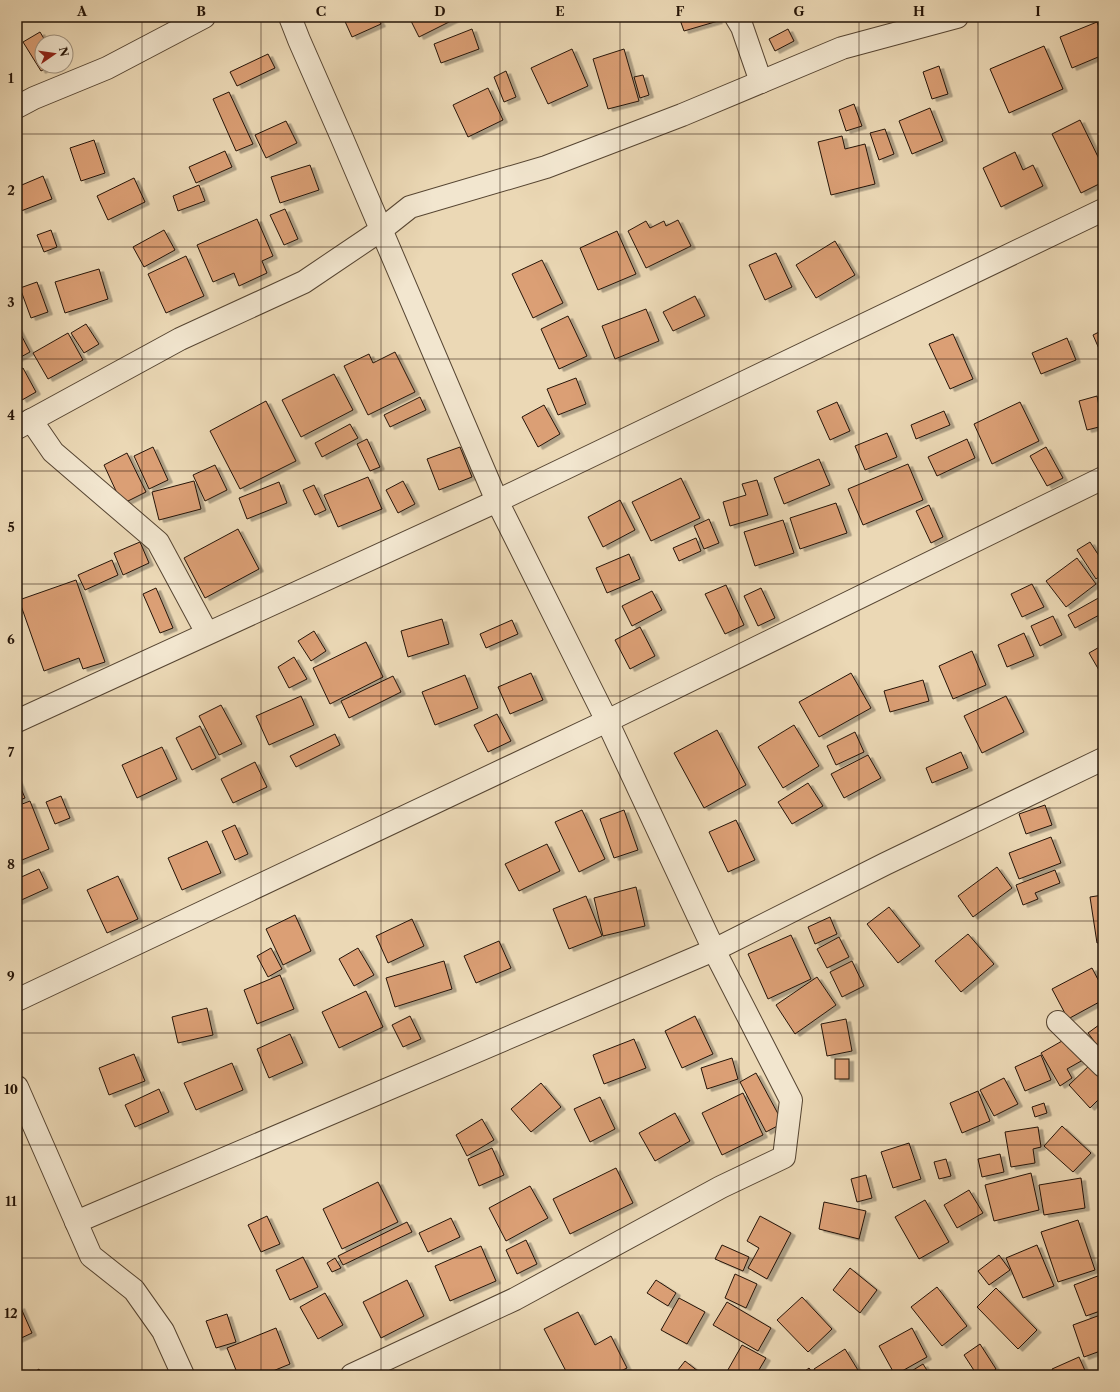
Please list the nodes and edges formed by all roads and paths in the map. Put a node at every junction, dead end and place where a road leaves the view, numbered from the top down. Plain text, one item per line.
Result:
1 (204, 17) edge
2 (290, 17) edge
3 (736, 17) edge
4 (957, 17) edge
5 (761, 82) junction
6 (17, 107) edge
7 (1103, 210) edge
8 (381, 230) junction
9 (24, 424) edge
10 (1103, 478) edge
11 (497, 501) junction
12 (208, 633) junction
13 (607, 720) junction
14 (17, 721) edge
15 (1103, 759) edge
16 (714, 950) junction
17 (17, 1000) edge
18 (1058, 1022) dead end
19 (1103, 1066) edge
20 (17, 1087) edge
21 (76, 1222) junction
22 (385, 1369) edge
23 (184, 1375) edge
24 (352, 1375) edge

1 - 6 street
2 - 8 street
3 - 5 street
4 - 5 street
5 - 8 street
7 - 11 street
8 - 9 street
8 - 11 street
9 - 12 street
10 - 13 street
11 - 12 street
11 - 13 street
12 - 14 street
13 - 16 street
13 - 17 street
15 - 16 street
16 - 21 street
16 - 22 street
18 - 19 street
20 - 21 street
21 - 23 street
22 - 24 street

